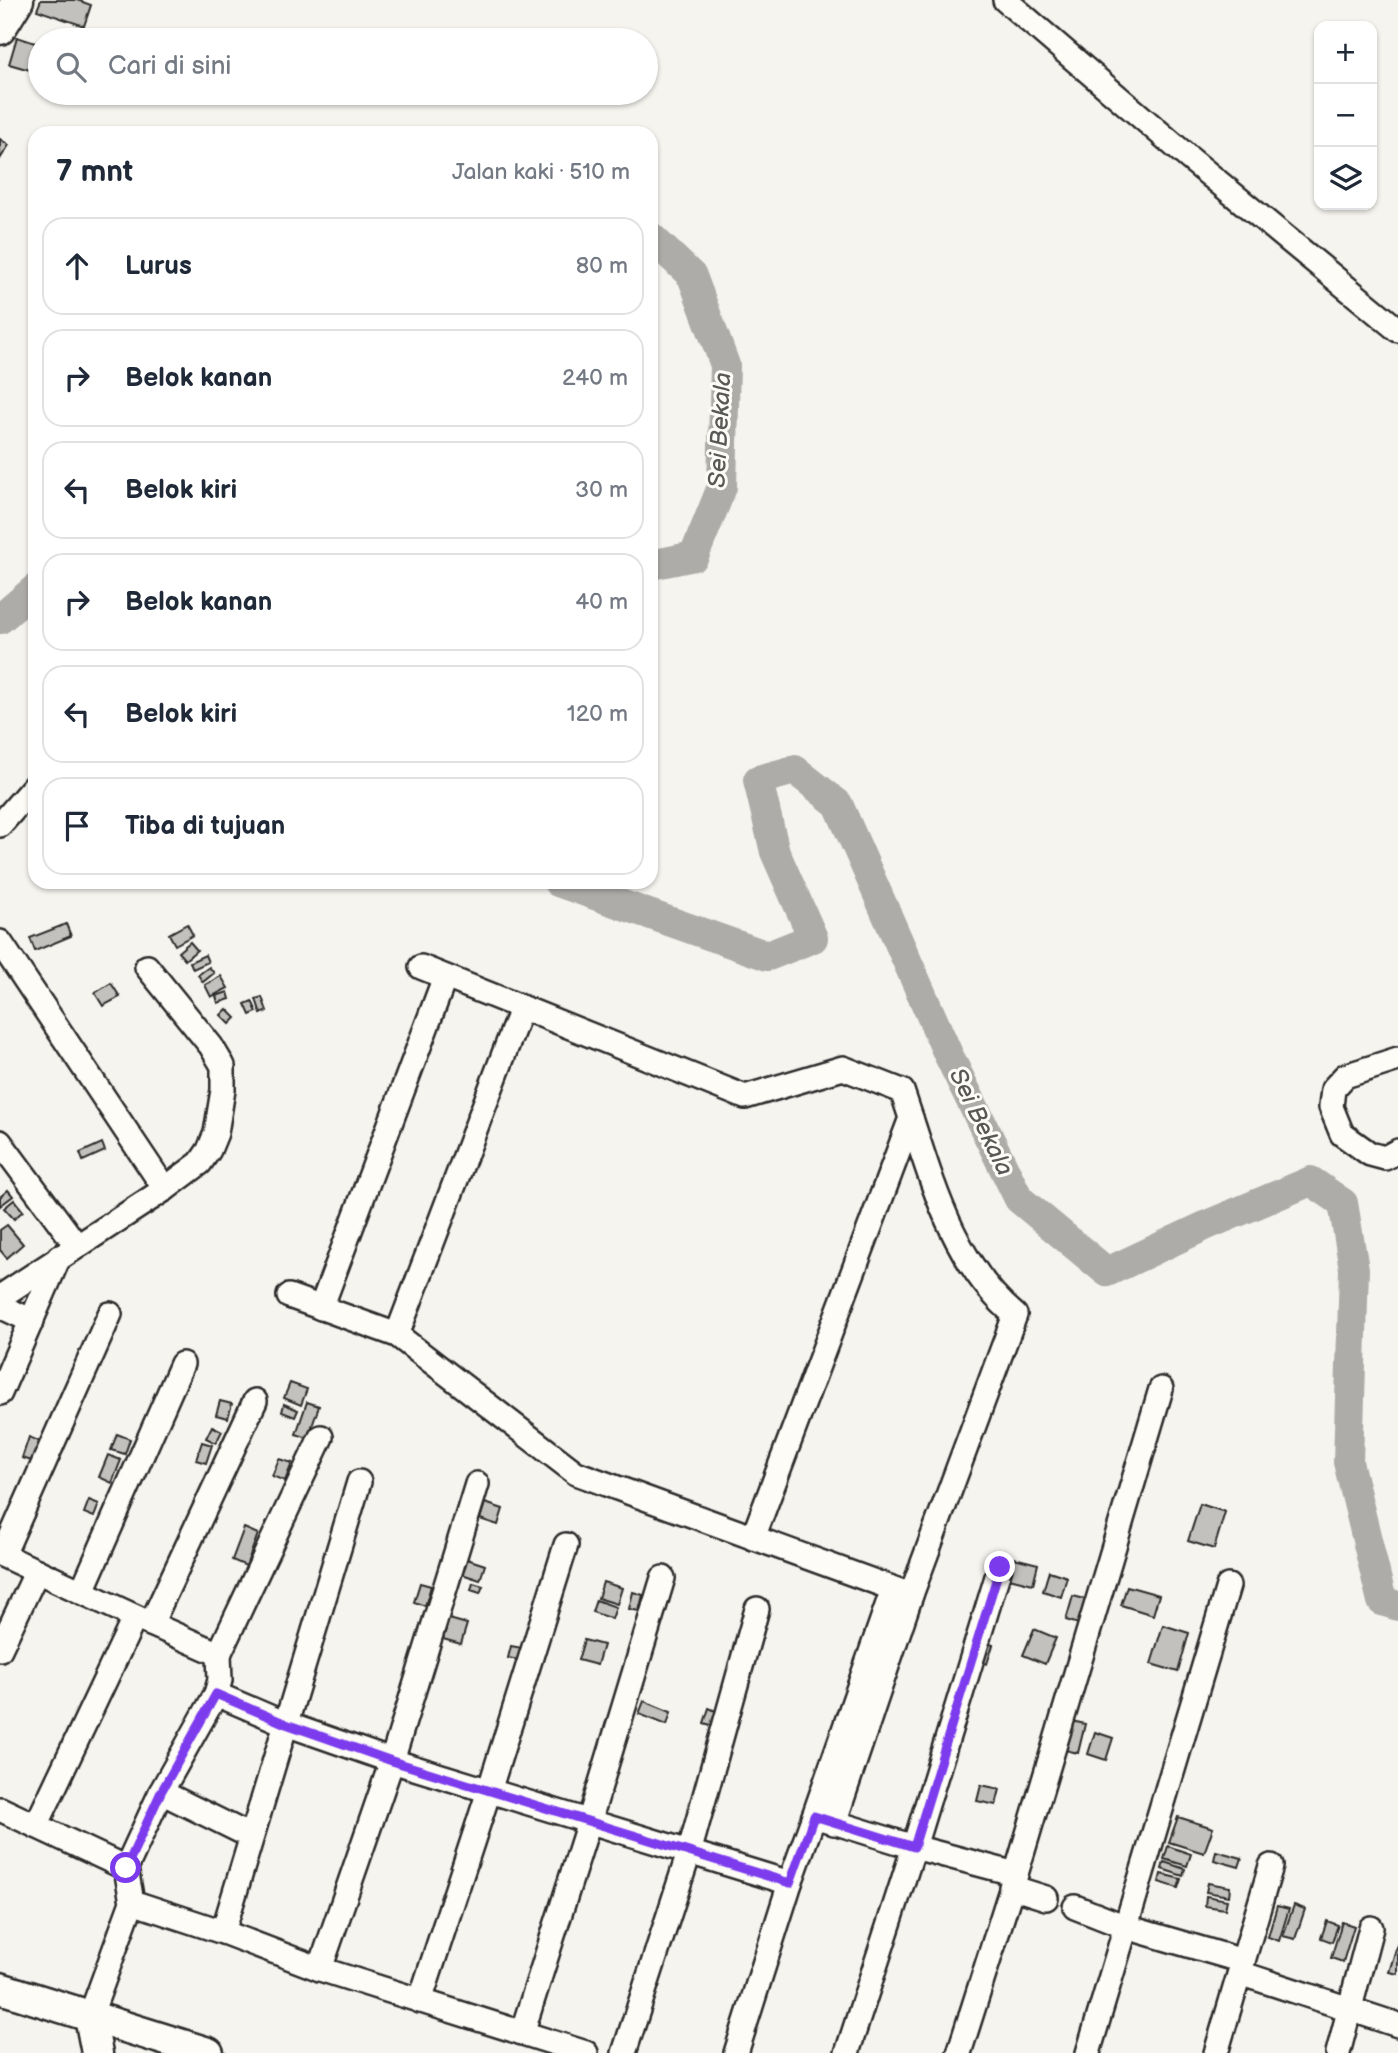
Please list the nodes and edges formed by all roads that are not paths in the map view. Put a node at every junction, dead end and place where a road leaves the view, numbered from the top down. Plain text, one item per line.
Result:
1 (18, 0) edge
2 (1005, 0) edge
3 (0, 29) edge
4 (1398, 330) edge
5 (28, 793) edge
6 (0, 825) edge
7 (0, 942) edge
8 (146, 967) dead end
9 (421, 967) dead end
10 (445, 977) junction
11 (521, 1009) junction
12 (1398, 1059) edge
13 (911, 1118) junction
14 (0, 1142) edge
15 (1398, 1151) edge
16 (165, 1189) junction
17 (68, 1252) junction
18 (289, 1296) dead end
19 (0, 1297) edge
20 (0, 1306) edge
21 (321, 1308) junction
22 (110, 1314) dead end
23 (32, 1321) junction
24 (397, 1335) junction
25 (182, 1364) dead end
26 (1161, 1389) dead end
27 (0, 1393) edge
28 (255, 1401) dead end
29 (321, 1437) dead end
30 (359, 1482) dead end
31 (477, 1484) dead end
32 (753, 1538) junction
33 (566, 1545) dead end
34 (1, 1554) edge
35 (1000, 1567) dead end
36 (37, 1571) junction
37 (663, 1578) dead end
38 (1228, 1586) dead end
39 (82, 1591) junction
40 (902, 1592) junction
41 (757, 1609) dead end
42 (143, 1621) junction
43 (0, 1649) edge
44 (219, 1654) junction
45 (216, 1694) junction
46 (286, 1724) junction
47 (392, 1761) junction
48 (489, 1791) junction
49 (161, 1792) junction
50 (0, 1809) edge
51 (824, 1820) junction
52 (589, 1822) junction
53 (36, 1826) junction
54 (250, 1836) junction
55 (914, 1847) junction
56 (689, 1853) junction
57 (1271, 1866) dead end
58 (126, 1868) junction
59 (1013, 1880) junction
60 (790, 1883) junction
61 (1046, 1898) dead end
62 (132, 1902) junction
63 (1075, 1907) dead end
64 (1126, 1927) junction
65 (1371, 1928) dead end
66 (223, 1932) junction
67 (1241, 1967) junction
68 (320, 1969) junction
69 (0, 1988) edge
70 (420, 2001) junction
71 (1350, 2009) junction
72 (90, 2017) junction
73 (1398, 2025) edge
74 (522, 2033) junction
75 (97, 2053) edge
76 (208, 2053) edge
77 (586, 2053) edge
78 (624, 2053) edge
79 (736, 2053) edge
80 (847, 2053) edge
81 (959, 2053) edge
82 (1088, 2053) edge
83 (1216, 2053) edge
84 (1338, 2053) edge

1 - 3 main road
2 - 4 street
5 - 6 street
7 - 16 street
8 - 16 street
9 - 10 street
10 - 11 street
10 - 21 street
11 - 13 street
11 - 24 street
12 - 15 street
13 - 32 street
13 - 40 street
14 - 17 street
16 - 17 street
17 - 19 street
17 - 23 street
18 - 21 street
20 - 23 street
21 - 24 street
22 - 34 street
23 - 27 street
24 - 32 street
25 - 39 street
26 - 59 street
28 - 42 street
29 - 44 street
30 - 46 street
31 - 47 street
32 - 40 street
33 - 48 street
34 - 36 street
35 - 55 street
36 - 39 street
36 - 43 street
37 - 52 street
38 - 64 street
39 - 42 street
40 - 51 street
41 - 56 street
42 - 44 street
42 - 53 street
44 - 45 street
45 - 46 street
45 - 49 street
46 - 47 street
46 - 54 street
47 - 48 street
47 - 68 street
48 - 52 street
48 - 70 street
49 - 54 street
49 - 58 street
50 - 53 street
51 - 55 street
51 - 60 street
52 - 56 street
52 - 74 street
53 - 58 street
54 - 66 street
55 - 59 street
55 - 80 street
56 - 60 street
56 - 78 street
57 - 67 street
58 - 62 street
59 - 61 street
59 - 81 street
60 - 79 street
62 - 66 street
62 - 72 street
63 - 64 street
64 - 67 street
64 - 82 street
65 - 71 street
66 - 68 street
67 - 71 street
67 - 83 street
68 - 70 street
69 - 72 main road
70 - 74 street
71 - 73 street
71 - 84 street
72 - 75 main road
72 - 76 main road
74 - 77 street

